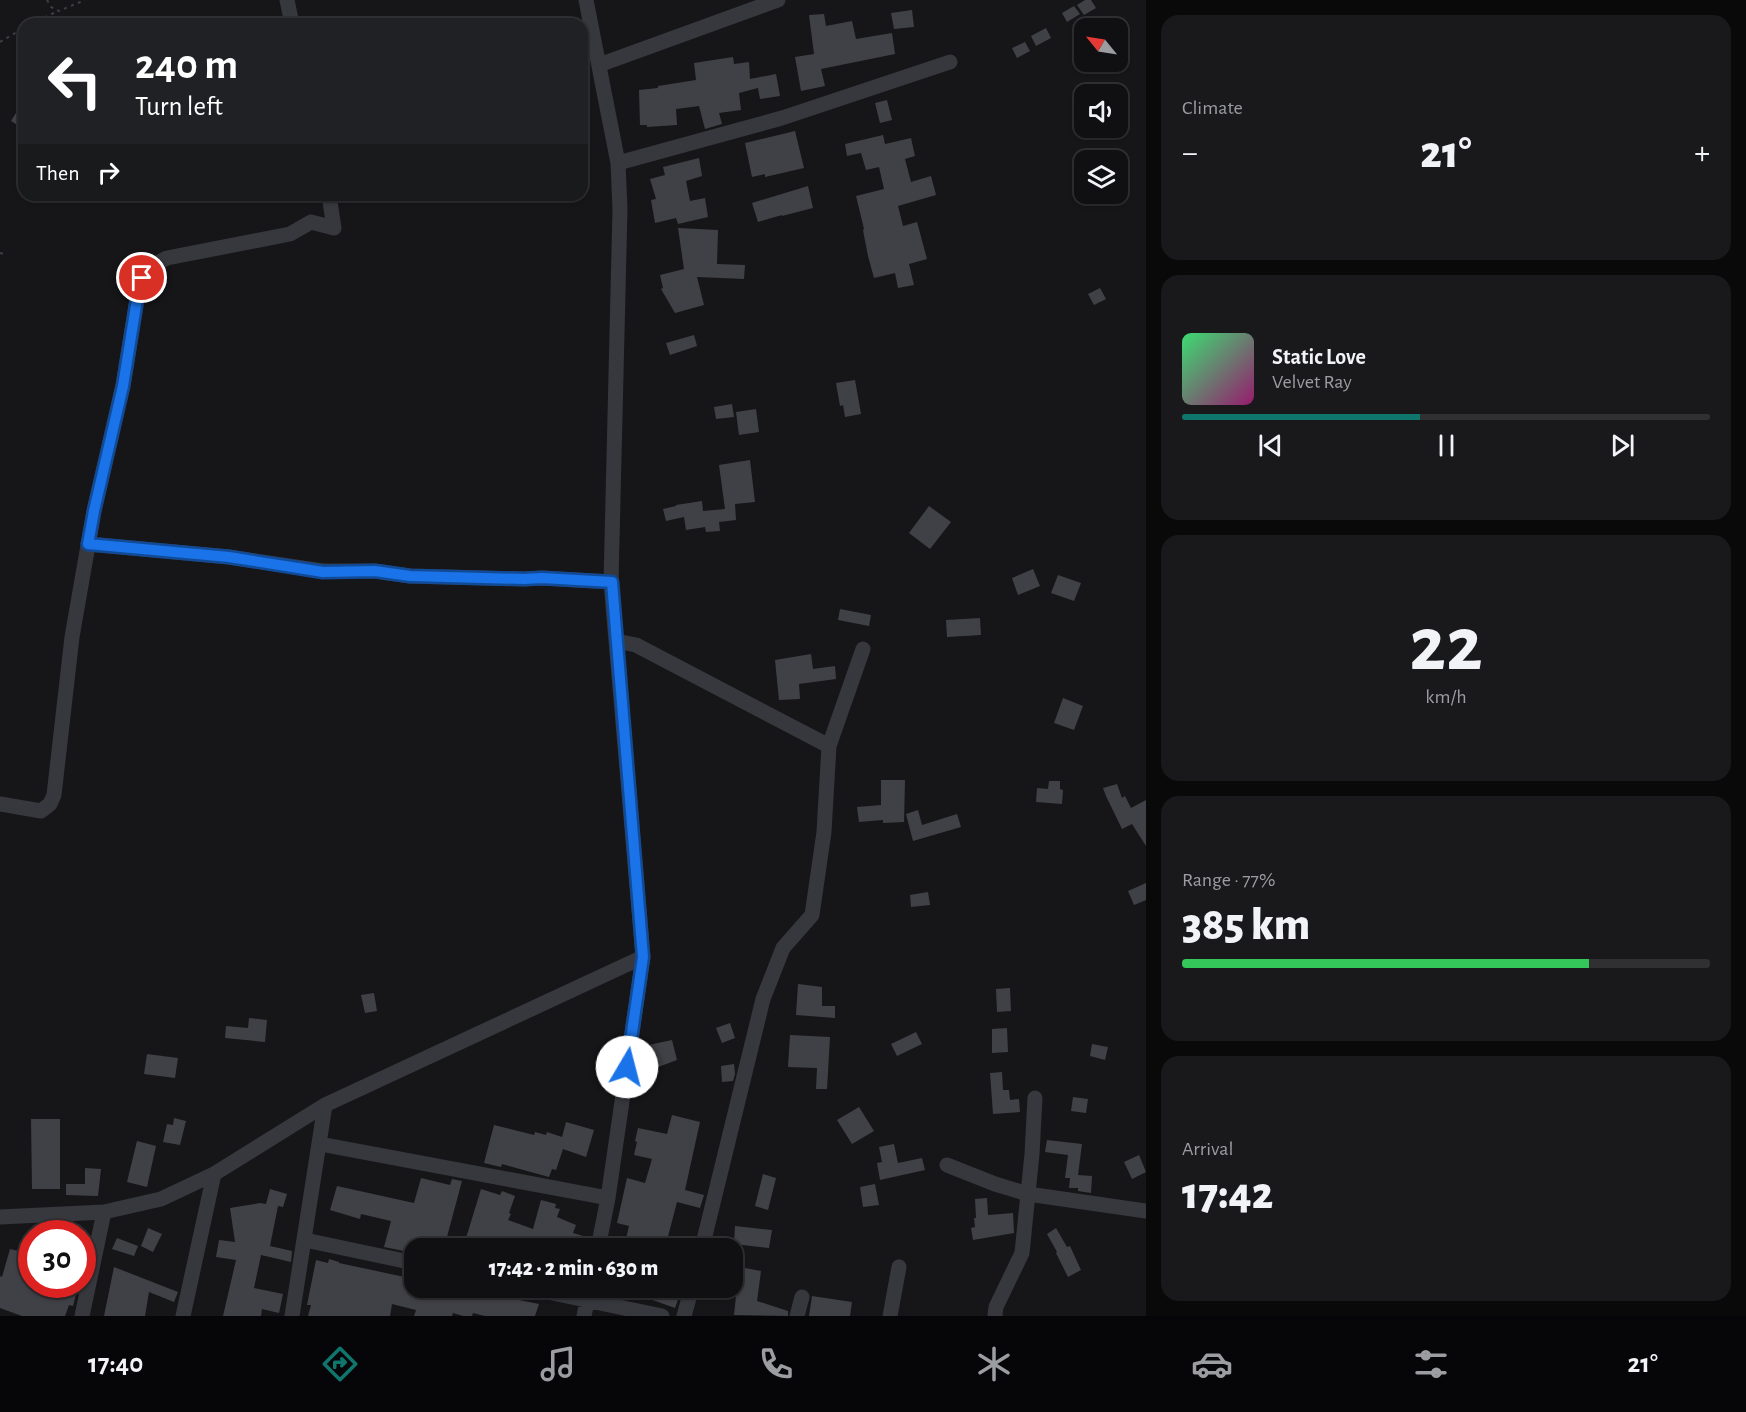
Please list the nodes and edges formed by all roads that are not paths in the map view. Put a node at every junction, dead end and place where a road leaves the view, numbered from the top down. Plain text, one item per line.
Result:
1 (287, 0) edge
2 (586, 0) edge
3 (778, 0) edge
4 (291, 18) edge
5 (950, 62) dead end
6 (599, 65) junction
7 (618, 164) junction
8 (330, 201) edge
9 (88, 544) junction
10 (612, 582) junction
11 (616, 641) junction
12 (863, 649) dead end
13 (829, 746) junction
14 (0, 804) edge
15 (643, 957) junction
16 (1035, 1098) dead end
17 (325, 1105) junction
18 (320, 1144) junction
19 (947, 1165) dead end
20 (214, 1174) junction
21 (1028, 1194) junction
22 (608, 1198) junction
23 (1146, 1211) edge
24 (104, 1212) junction
25 (0, 1217) edge
26 (600, 1238) edge
27 (704, 1238) edge
28 (305, 1240) junction
29 (404, 1261) edge
30 (899, 1268) dead end
31 (802, 1297) dead end
32 (689, 1298) edge
33 (587, 1301) edge
34 (82, 1316) edge
35 (183, 1316) edge
36 (292, 1316) edge
37 (662, 1316) edge
38 (684, 1316) edge
39 (797, 1316) edge
40 (890, 1316) edge
41 (995, 1316) edge

1 - 4 street
2 - 6 street
3 - 6 street
5 - 7 street
6 - 7 street
7 - 10 street
8 - 9 street
9 - 10 street
9 - 14 street
10 - 11 street
11 - 13 street
11 - 15 street
12 - 13 street
13 - 27 street
15 - 17 street
15 - 22 street
16 - 21 street
17 - 18 street
17 - 20 street
18 - 22 street
18 - 28 street
19 - 21 street
20 - 24 street
20 - 35 street
21 - 23 street
21 - 41 street
22 - 26 street
24 - 25 street
24 - 34 street
28 - 29 street
28 - 36 street
30 - 40 street
31 - 39 street
32 - 38 street
33 - 37 street

